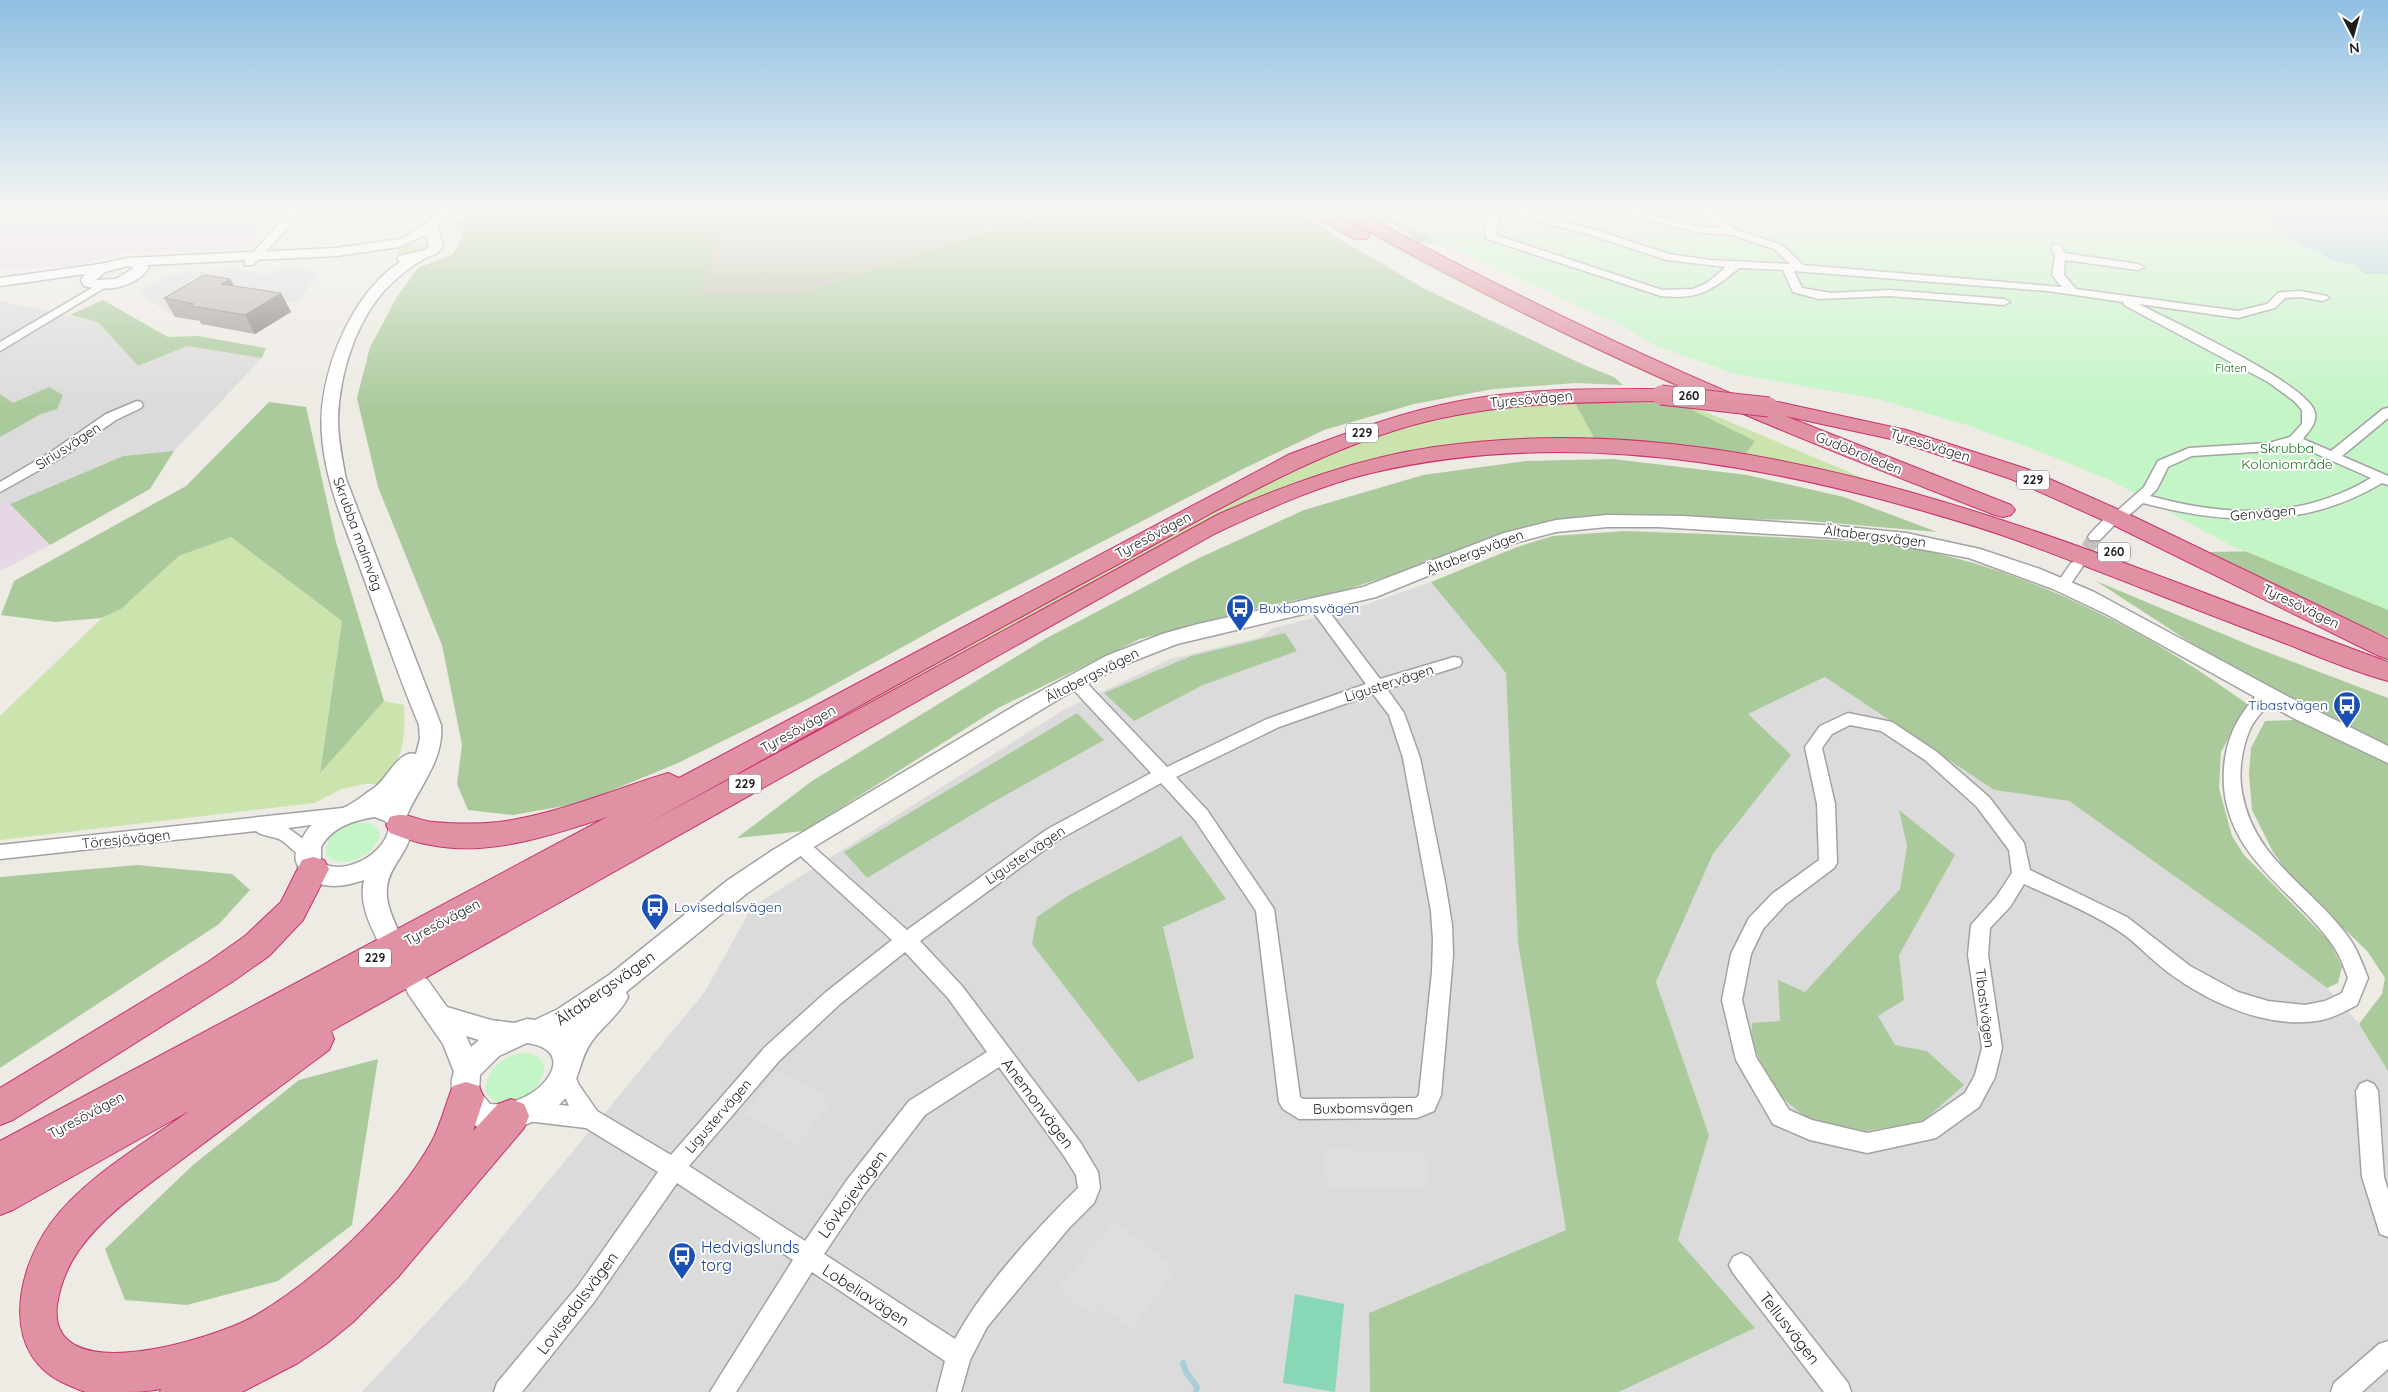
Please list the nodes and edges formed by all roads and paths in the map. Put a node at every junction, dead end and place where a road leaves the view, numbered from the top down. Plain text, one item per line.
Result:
1 (40, 277) edge
2 (92, 277) edge
3 (125, 277) edge
4 (389, 277) edge
5 (1439, 277) edge
6 (1467, 277) edge
7 (1612, 277) edge
8 (1721, 277) edge
9 (1791, 277) edge
10 (1912, 277) edge
11 (2060, 277) edge
12 (1937, 279) junction
13 (93, 282) junction
14 (0, 283) edge
15 (2072, 291) junction
16 (1946, 296) junction
17 (2118, 297) junction
18 (2323, 298) dead end
19 (2004, 302) dead end
20 (0, 347) edge
21 (137, 405) dead end
22 (2388, 412) edge
23 (2295, 440) junction
24 (2333, 456) junction
25 (2384, 480) edge
26 (0, 488) edge
27 (2141, 498) junction
28 (2004, 527) junction
29 (2095, 537) tunnel mouth
30 (2076, 566) tunnel mouth
31 (2063, 585) junction
32 (1316, 605) junction
33 (2388, 650) edge
34 (2388, 654) edge
35 (1454, 662) dead end
36 (2388, 672) edge
37 (1076, 682) junction
38 (1378, 686) junction
39 (2267, 695) junction
40 (424, 711) junction
41 (751, 755) junction
42 (2388, 756) edge
43 (1164, 775) junction
44 (353, 812) junction
45 (398, 820) junction
46 (251, 826) junction
47 (800, 846) junction
48 (0, 852) edge
49 (386, 856) junction
50 (318, 866) junction
51 (2021, 874) junction
52 (373, 899) junction
53 (388, 936) dead end
54 (907, 940) junction
55 (668, 944) junction
56 (447, 949) junction
57 (418, 986) dead end
58 (440, 1016) junction
59 (540, 1031) junction
60 (512, 1034) junction
61 (1001, 1054) junction
62 (565, 1066) junction
63 (467, 1085) junction
64 (2367, 1091) dead end
65 (0, 1108) edge
66 (518, 1114) junction
67 (589, 1118) junction
68 (0, 1161) edge
69 (674, 1168) junction
70 (0, 1197) edge
71 (2388, 1226) edge
72 (808, 1257) junction
73 (1741, 1265) dead end
74 (2388, 1353) edge
75 (959, 1356) junction
76 (181, 1392) edge
77 (506, 1392) edge
78 (722, 1392) edge
79 (949, 1392) edge
80 (1839, 1392) edge
81 (2343, 1392) edge

1 - 14 street
2 - 13 street
3 - 13 street
4 - 40 street, Skrubba malmväg
5 - 28 highway, Gudöbroleden / 260
6 - 34 highway, Gudöbroleden / 260
7 - 8 street
9 - 16 street
10 - 12 street
11 - 15 street
12 - 15 street
12 - 16 street
13 - 14 street
13 - 20 street
15 - 17 street
16 - 19 street
17 - 18 street
17 - 23 street
21 - 26 street, Siriusvägen
22 - 24 street
23 - 24 street
23 - 27 street
24 - 25 street
25 - 27 street, Genvägen
27 - 29 street
28 - 36 highway, Tyresövägen / 229
28 - 56 highway, Tyresövägen / 229
30 - 31 street
31 - 32 street, Ältabergsvägen
31 - 39 street, Ältabergsvägen
32 - 37 street, Ältabergsvägen
32 - 38 street, Buxbomsvägen
33 - 41 highway, Tyresövägen / 229, bridge
35 - 38 street, Ligustervägen
37 - 43 street, Buxbomsvägen
37 - 47 street, Ältabergsvägen
38 - 43 street, Ligustervägen
38 - 43 street, Buxbomsvägen
39 - 42 street, Ältabergsvägen
39 - 51 street
40 - 44 street
40 - 45 street, Skrubba malmväg
41 - 45 highway
41 - 68 highway, Tyresövägen / 229
43 - 54 street, Ligustervägen
44 - 45 street
44 - 46 street, Töresjövägen
44 - 50 street
45 - 49 street
46 - 48 street, Töresjövägen
46 - 50 street, Töresjövägen
47 - 54 street, Anemonvägen
47 - 55 street, Ältabergsvägen
49 - 50 street
49 - 52 street
50 - 52 street, Töresjövägen
50 - 65 highway
51 - 51 street, Tibastvägen
52 - 53 street, Töresjövägen
54 - 61 street, Anemonvägen
54 - 69 street, Ligustervägen
55 - 59 street, Ältabergsvägen
55 - 62 street, Ältabergsvägen
56 - 63 highway
56 - 70 highway, Tyresövägen / 229
57 - 58 street
58 - 60 street
58 - 63 street
59 - 60 street
59 - 62 street
60 - 63 street
61 - 72 street, Lövkojevägen
61 - 75 street, Anemonvägen
62 - 66 street
62 - 67 street
63 - 66 street
64 - 71 street
66 - 67 street
66 - 76 highway
67 - 69 street
69 - 72 street, Lobeliavägen
69 - 77 street, Lovisedalsvägen
72 - 75 street, Lobeliavägen
72 - 78 street, Lövkojevägen
73 - 80 street, Tellusvägen
74 - 81 street
75 - 79 street, Anemonvägen

